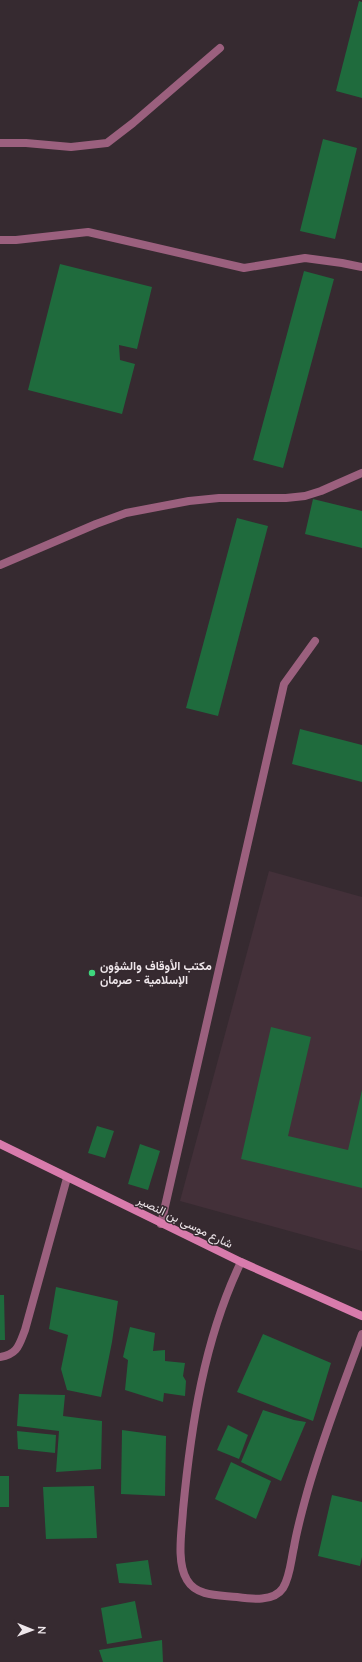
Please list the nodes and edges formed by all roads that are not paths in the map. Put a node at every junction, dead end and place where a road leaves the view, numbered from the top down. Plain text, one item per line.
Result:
1 (220, 48) dead end
2 (0, 143) edge
3 (0, 240) edge
4 (362, 267) edge
5 (362, 473) edge
6 (0, 565) edge
7 (315, 640) dead end
8 (0, 1144) edge
9 (67, 1178) junction
10 (161, 1224) junction
11 (241, 1262) junction
12 (362, 1316) edge
13 (362, 1334) edge
14 (0, 1358) edge

1 - 2 street
3 - 4 street
5 - 6 street
7 - 10 street
8 - 9 street, شارع موسى بن النصير
9 - 10 street, شارع موسى بن النصير
9 - 14 street
10 - 11 street, شارع موسى بن النصير
11 - 12 street, شارع موسى بن النصير
11 - 13 street

